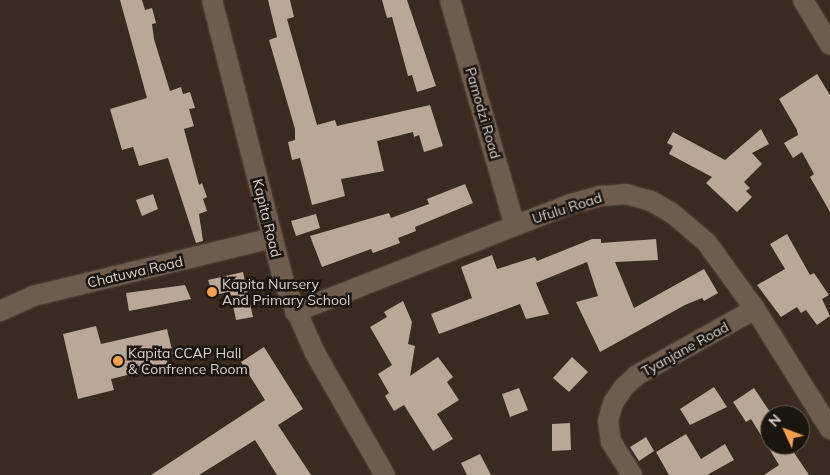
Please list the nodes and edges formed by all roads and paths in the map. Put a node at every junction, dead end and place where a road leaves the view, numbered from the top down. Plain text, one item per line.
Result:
1 (212, 0) edge
2 (450, 0) edge
3 (802, 0) edge
4 (830, 45) edge
5 (515, 226) junction
6 (272, 238) junction
7 (755, 309) junction
8 (0, 311) edge
9 (295, 312) junction
10 (830, 429) edge
11 (385, 475) edge
12 (632, 475) edge

1 - 6 street, Kapita Road
2 - 5 street, Pamodzi Road
3 - 4 street
5 - 7 street, Ufulu Road
5 - 9 street, Ufulu Road
6 - 8 street, Chatuwa Road
6 - 9 street, Kapita Road
7 - 10 street, Ufulu Road
7 - 12 street, Tyanjane Road
9 - 11 street, Kapita Road

